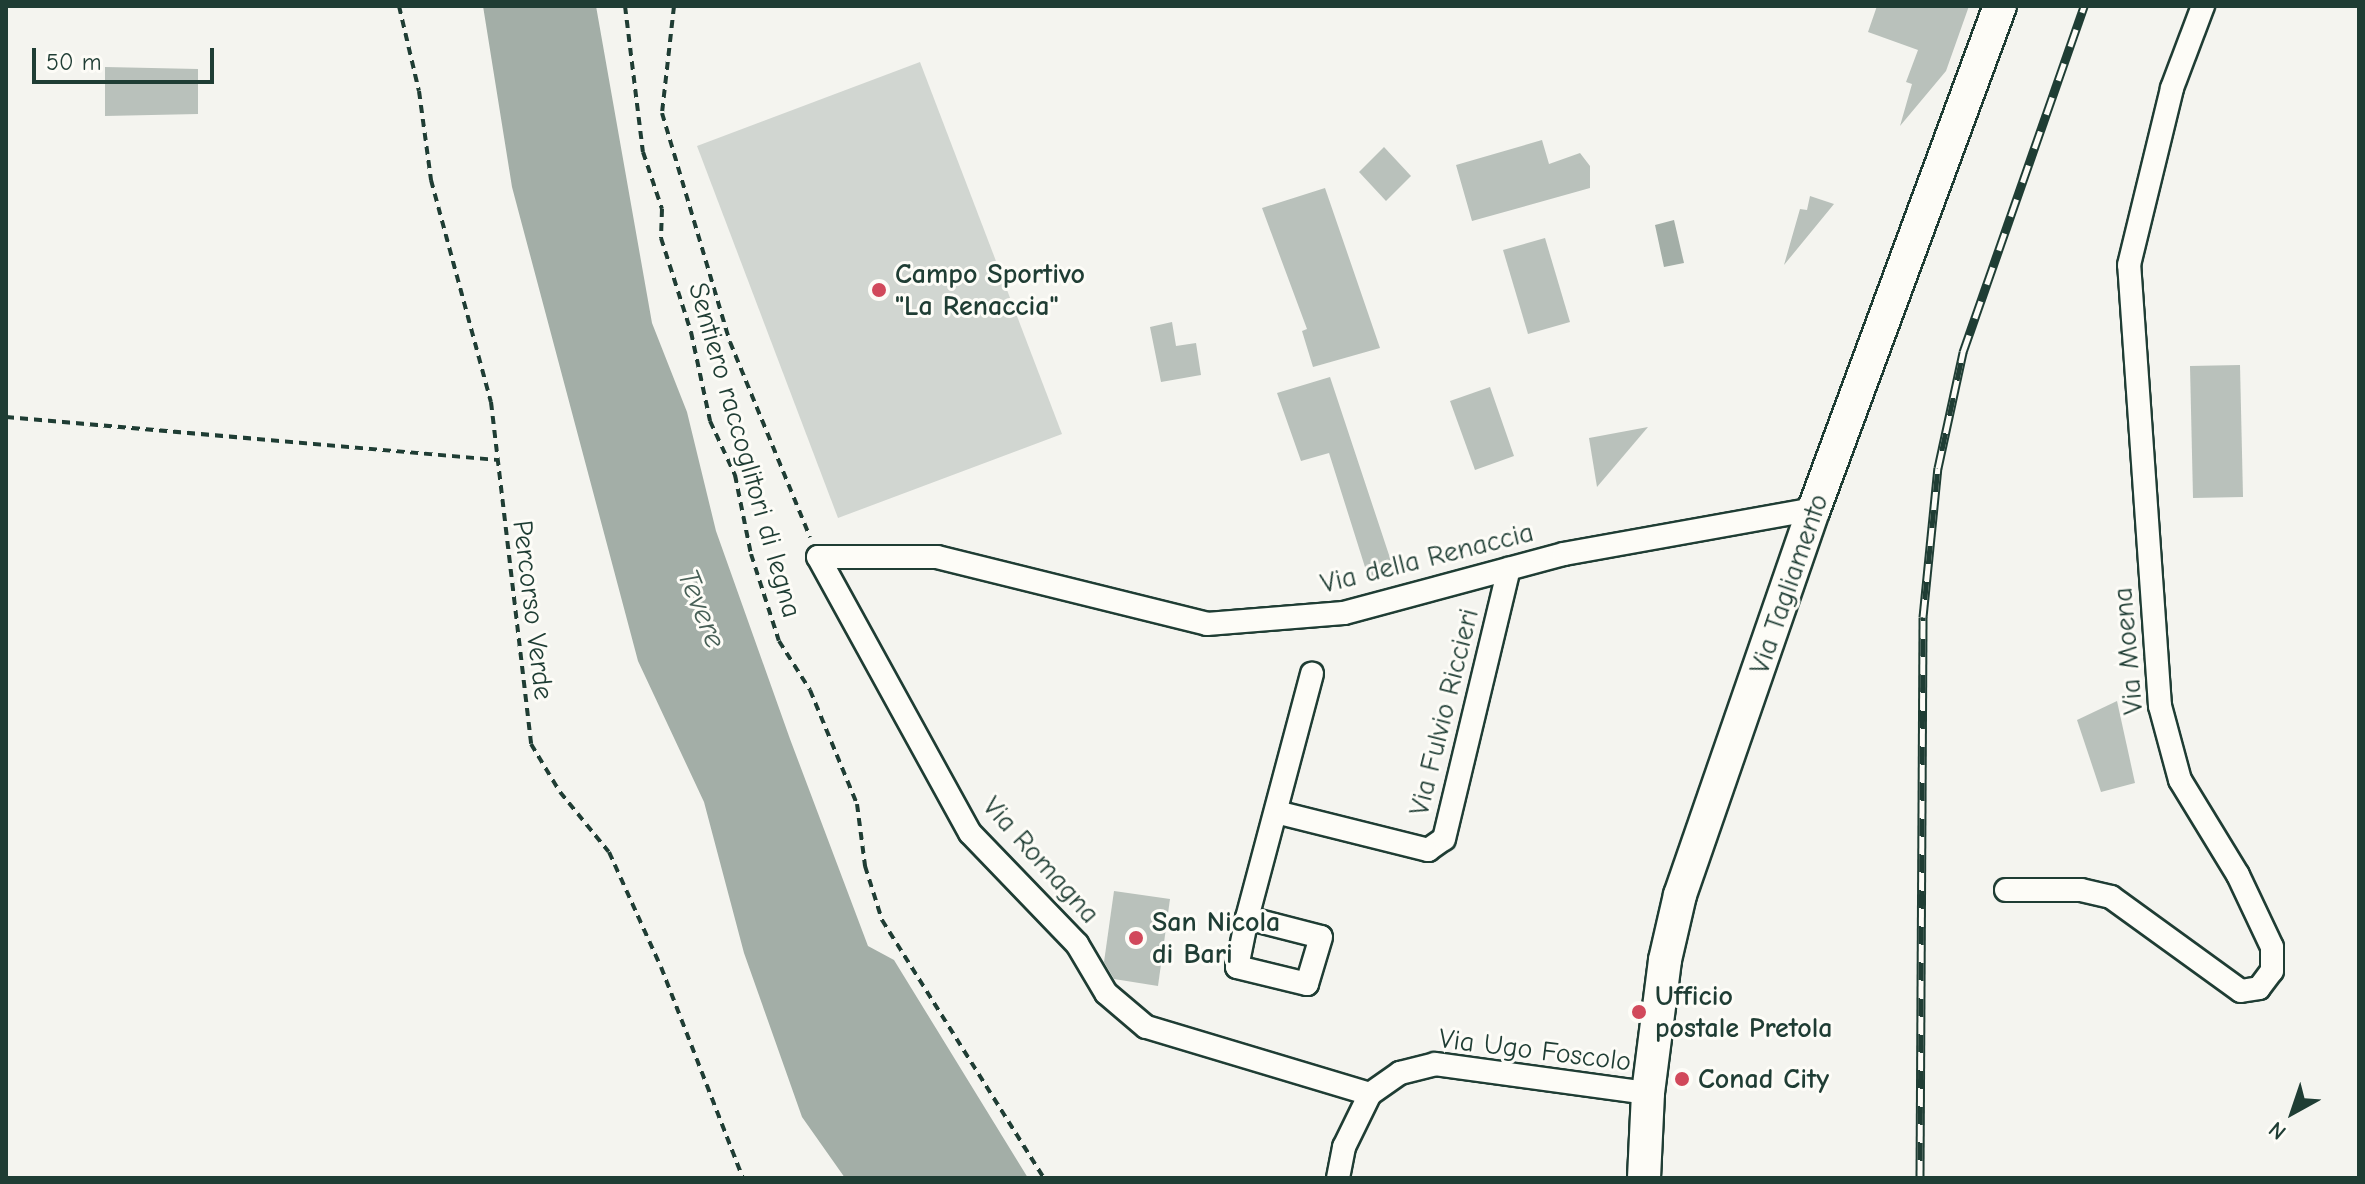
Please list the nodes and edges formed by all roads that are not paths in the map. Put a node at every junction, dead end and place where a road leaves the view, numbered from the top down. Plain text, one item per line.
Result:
1 (2000, 6) edge
2 (2203, 6) edge
3 (1814, 509) junction
4 (818, 557) joint
5 (1509, 569) junction
6 (1312, 673) dead end
7 (1276, 812) junction
8 (2006, 890) dead end
9 (1247, 918) dead end
10 (1648, 1093) junction
11 (1370, 1094) junction
12 (1338, 1178) edge
13 (1644, 1178) edge

1 - 3 street, Via Tagliamento
2 - 8 street, Via Moena
3 - 5 street, Via della Renaccia
3 - 10 street, Via Tagliamento
4 - 5 street, Via della Renaccia
4 - 11 street, Via Romagna
5 - 7 street, Via Fulvio Riccieri
6 - 7 street
7 - 9 street
10 - 11 street, Via Ugo Foscolo
10 - 13 street, Via Tagliamento
11 - 12 street

